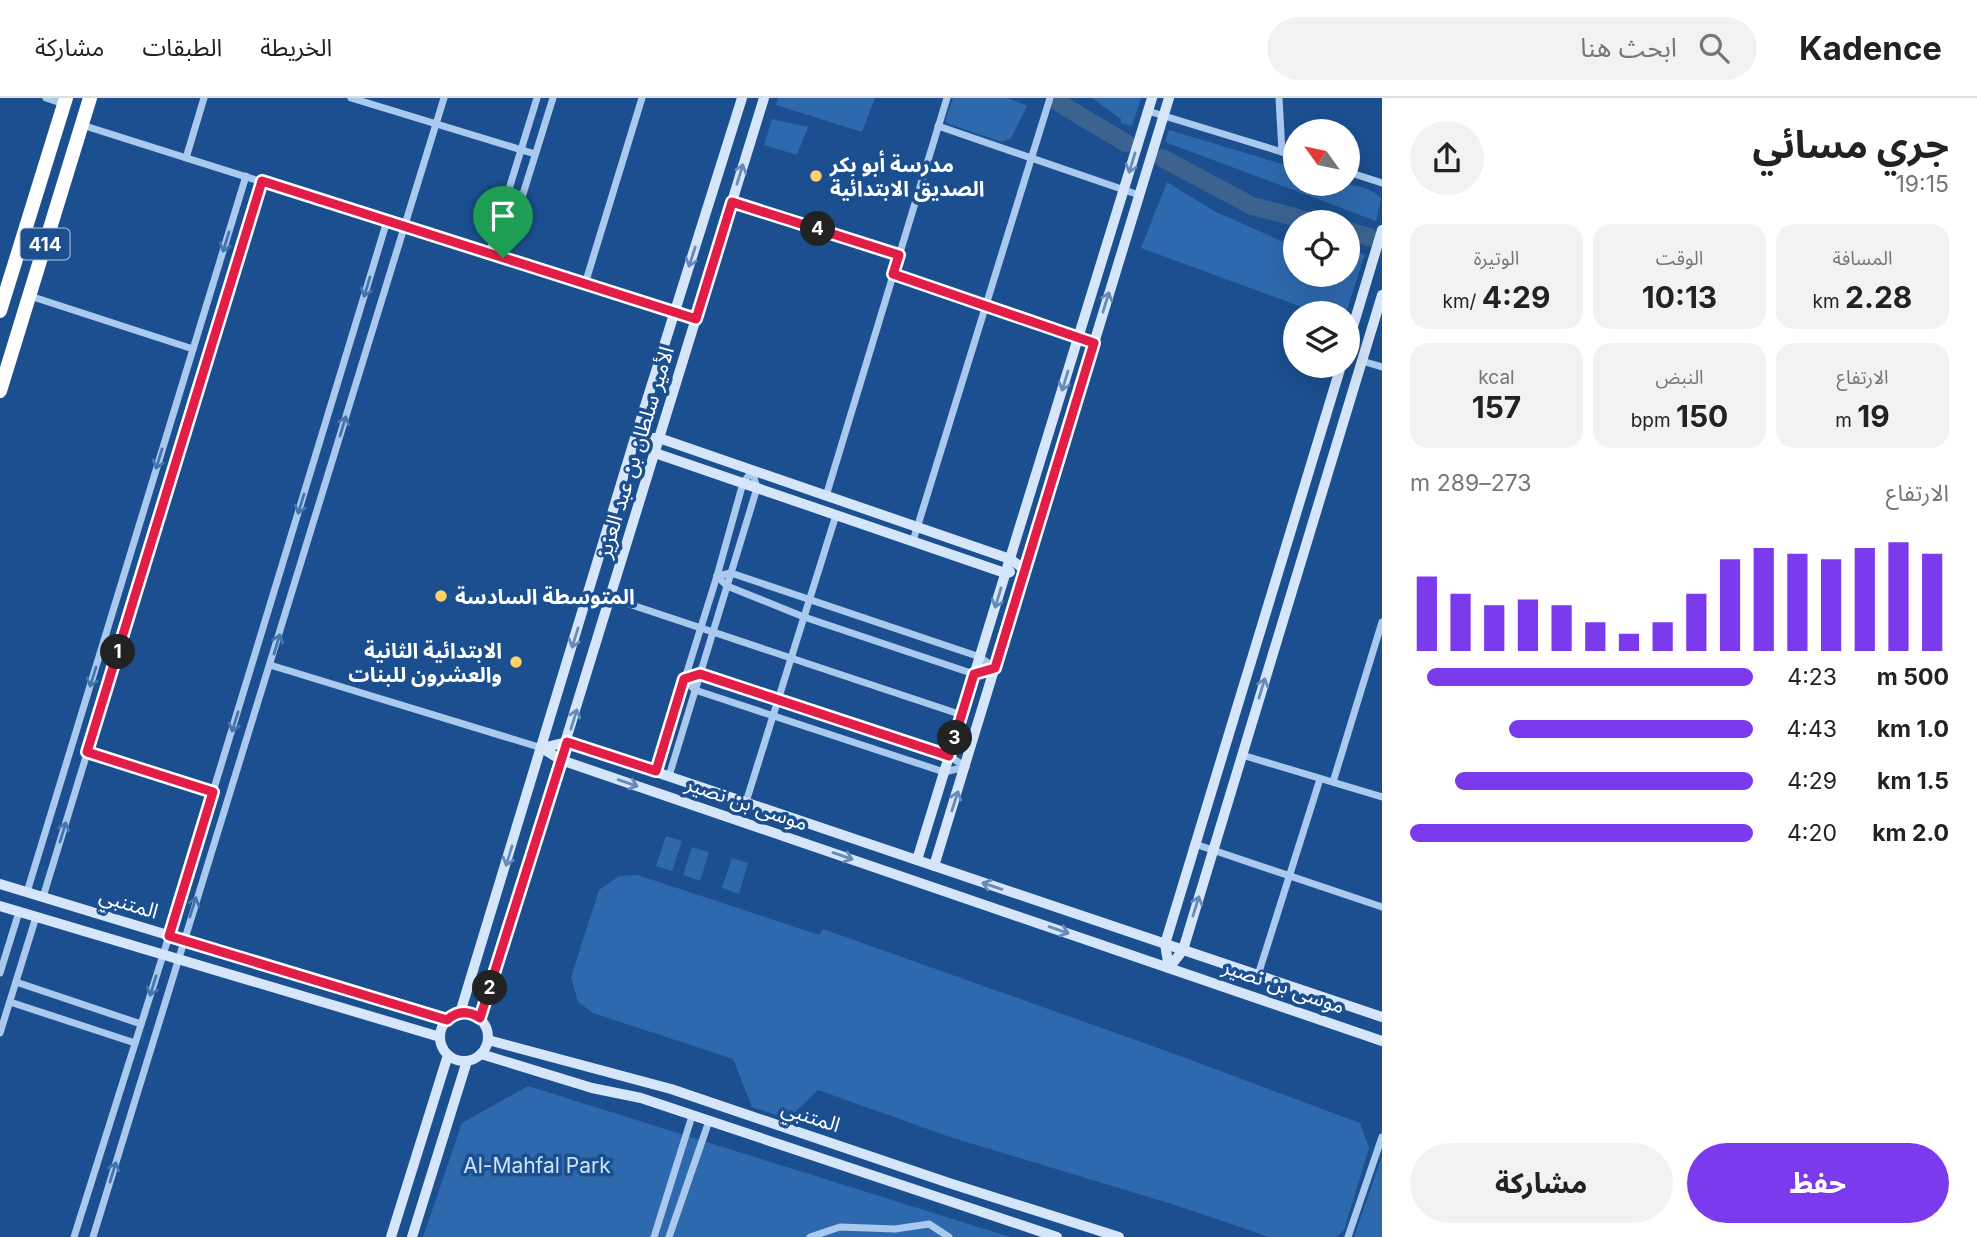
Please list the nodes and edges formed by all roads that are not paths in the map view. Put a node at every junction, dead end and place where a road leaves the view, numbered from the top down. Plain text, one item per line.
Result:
1 (46, 98) edge
2 (90, 98) edge
3 (204, 98) edge
4 (351, 98) edge
5 (444, 98) edge
6 (537, 98) edge
7 (552, 98) edge
8 (642, 98) edge
9 (742, 98) edge
10 (764, 98) edge
11 (946, 98) edge
12 (1050, 98) edge
13 (1152, 98) edge
14 (1169, 98) edge
15 (1279, 98) edge
16 (65, 101) edge
17 (1148, 111) junction
18 (1163, 116) junction
19 (436, 124) junction
20 (82, 125) junction
21 (939, 126) junction
22 (521, 150) junction
23 (1282, 152) joint
24 (535, 154) junction
25 (1032, 157) junction
26 (186, 158) junction
27 (246, 176) junction
28 (1360, 176) edge
29 (262, 181) junction
30 (1382, 183) edge
31 (1124, 189) junction
32 (1139, 195) junction
33 (732, 202) junction
34 (387, 221) junction
35 (404, 226) junction
36 (1382, 230) edge
37 (489, 254) junction
38 (1378, 254) edge
39 (899, 255) junction
40 (503, 258) junction
41 (893, 274) junction
42 (585, 284) junction
43 (1382, 295) edge
44 (30, 296) junction
45 (986, 306) junction
46 (1360, 307) edge
47 (0, 310) edge
48 (674, 312) junction
49 (696, 319) junction
50 (1078, 337) junction
51 (1094, 343) junction
52 (193, 349) junction
53 (1362, 361) junction
54 (1382, 368) edge
55 (1337, 378) edge
56 (0, 391) edge
57 (635, 438) junction
58 (659, 439) junction
59 (655, 453) junction
60 (752, 471) junction
61 (743, 483) junction
62 (757, 488) junction
63 (825, 496) junction
64 (836, 515) junction
65 (917, 527) junction
66 (913, 541) junction
67 (1010, 559) junction
68 (1024, 569) junction
69 (731, 573) junction
70 (1005, 573) junction
71 (717, 576) junction
72 (727, 586) junction
73 (611, 598) junction
74 (810, 599) junction
75 (804, 617) junction
76 (1382, 622) edge
77 (700, 627) junction
78 (713, 632) junction
79 (980, 657) junction
80 (791, 658) junction
81 (270, 665) junction
82 (995, 668) junction
83 (700, 674) junction
84 (974, 674) junction
85 (684, 679) junction
86 (695, 690) junction
87 (778, 700) junction
88 (962, 715) junction
89 (773, 716) junction
90 (567, 742) junction
91 (542, 748) junction
92 (87, 752) junction
93 (1242, 755) junction
94 (949, 756) junction
95 (561, 760) junction
96 (965, 767) junction
97 (656, 771) junction
98 (944, 772) junction
99 (669, 776) junction
100 (1320, 779) junction
101 (1333, 782) junction
102 (213, 792) junction
103 (1382, 797) edge
104 (746, 803) junction
105 (1195, 844) junction
106 (1213, 850) junction
107 (917, 860) junction
108 (934, 866) junction
109 (1289, 876) junction
110 (0, 884) edge
111 (27, 892) junction
112 (43, 897) junction
113 (0, 906) edge
114 (1382, 907) edge
115 (19, 912) junction
116 (36, 917) junction
117 (169, 936) junction
118 (183, 940) junction
119 (1165, 944) junction
120 (1183, 950) junction
121 (163, 956) junction
122 (177, 961) junction
123 (1169, 968) junction
124 (0, 973) edge
125 (1258, 975) junction
126 (16, 982) junction
127 (10, 1002) junction
128 (460, 1013) junction
129 (1382, 1017) edge
130 (480, 1018) junction
131 (447, 1020) junction
132 (141, 1024) junction
133 (0, 1034) edge
134 (440, 1037) junction
135 (488, 1040) junction
136 (1382, 1041) edge
137 (135, 1043) junction
138 (481, 1054) junction
139 (448, 1055) junction
140 (467, 1061) junction
141 (692, 1115) junction
142 (709, 1121) junction
143 (1382, 1137) edge
144 (75, 1237) edge
145 (93, 1237) edge
146 (391, 1237) edge
147 (412, 1237) edge
148 (654, 1237) edge
149 (669, 1237) edge
150 (810, 1237) edge
151 (949, 1237) edge
152 (1057, 1237) edge
153 (1119, 1237) edge
154 (1348, 1237) edge

1 - 16 street
2 - 20 highway, 414
3 - 26 street
4 - 19 street
5 - 19 street
6 - 22 street
7 - 24 street
8 - 42 street
9 -> 48 street, الأمير سلطان بن عبد العزيز
33 -> 10 street, الأمير سلطان بن عبد العزيز
11 - 21 street
12 - 25 street
13 - 17 street
14 - 18 street
15 - 23 street
16 - 47 highway, 414
17 - 18 street
17 -> 31 street
18 - 23 street
18 - 32 street
19 - 22 street
19 - 35 street
20 - 26 street
20 - 44 highway, 414
21 - 25 street
21 - 39 street
22 - 24 street
22 - 37 street
24 - 40 street
25 - 31 street
25 - 45 street
26 - 27 street
27 - 29 street
27 -> 52 street
28 - 30 street
29 - 34 street
29 - 92 street
31 - 32 street
31 - 50 street
51 -> 32 street
33 - 39 street
33 - 49 street, الأمير سلطان بن عبد العزيز
34 - 35 street
34 -> 102 street
35 - 37 street
81 -> 35 street
36 - 38 street
37 - 40 street
38 - 46 street
39 - 41 street
40 - 42 street
41 - 45 street
41 - 63 street
42 - 48 street
43 - 53 street
44 - 52 street
44 - 56 highway, 414
45 - 50 street
45 - 65 street
48 - 49 street
48 - 57 street, الأمير سلطان بن عبد العزيز
49 - 58 street, الأمير سلطان بن عبد العزيز
50 - 51 street
50 -> 67 street
51 - 68 street
52 -> 111 street
53 - 54 street
93 -> 53 street
55 - 105 street
57 - 58 street
57 - 59 street
57 -> 91 street, الأمير سلطان بن عبد العزيز
58 - 59 street, الأمير سلطان بن عبد العزيز
58 - 60 street
59 - 61 street
59 - 73 street, الأمير سلطان بن عبد العزيز
60 - 61 street
60 - 62 street
60 - 63 street
61 - 62 street
61 - 71 street
62 - 64 street
62 - 69 street
63 - 65 street
64 - 66 street
64 - 74 street
65 - 66 street
65 - 67 street
66 - 70 street
67 - 68 street
67 - 70 street
68 - 70 street
68 - 82 street
69 - 71 street
69 - 72 street
69 - 74 street
70 -> 79 street
71 - 72 street
71 - 77 street
72 - 75 street
72 - 78 street
73 - 77 street
90 -> 73 street, الأمير سلطان بن عبد العزيز
74 - 75 street
74 - 79 street
75 - 80 street
75 - 84 street
76 - 101 street
77 - 78 street
77 - 85 street
78 - 80 street
78 - 83 street
79 - 82 street
79 - 84 street
80 - 87 street
80 - 88 street
81 - 91 street
118 -> 81 street
82 - 84 street
82 - 96 street
83 - 85 street
83 - 86 street
83 - 87 street
84 - 88 street
85 - 86 street
85 - 97 street
86 - 89 street
86 - 99 street
87 - 89 street
87 - 94 street
88 - 94 street
89 - 98 street
89 - 104 street
90 - 91 street
90 - 95 street, الأمير سلطان بن عبد العزيز
90 - 97 street, موسى بن نصير
91 - 95 street, موسى بن نصير
91 -> 128 street, الأمير سلطان بن عبد العزيز
92 - 102 street
112 -> 92 street
93 - 100 street
93 - 106 street
94 - 96 street
94 - 98 street
95 -> 123 street, موسى بن نصير
95 - 130 street, الأمير سلطان بن عبد العزيز
96 - 98 street
108 -> 96 street
97 - 99 street, موسى بن نصير
98 - 107 street
99 - 104 street, موسى بن نصير
100 - 101 street
100 - 109 street
101 - 103 street
102 - 117 street
104 - 107 street, موسى بن نصير
105 - 106 street
105 - 119 street
106 - 109 street
120 -> 106 street
107 - 108 street, موسى بن نصير
119 -> 108 street, موسى بن نصير
109 - 114 street
109 - 125 street
110 - 111 street, المتنبي
111 - 112 street, المتنبي
112 - 117 street, المتنبي
113 - 115 street, المتنبي
115 - 116 street, المتنبي
115 - 124 street
116 - 121 street, المتنبي
116 - 126 street
117 - 118 street, المتنبي
117 - 121 street
118 - 122 street
118 - 131 street, المتنبي
119 - 120 street, موسى بن نصير
119 - 123 street
120 - 123 street
120 - 125 street, موسى بن نصير
121 - 122 street, المتنبي
121 -> 132 street
122 - 134 street, المتنبي
145 -> 122 street
123 - 136 street, موسى بن نصير
125 - 129 street, موسى بن نصير
126 - 127 street
126 - 132 street
127 - 133 street
127 - 137 street
128 - 130 street
128 - 131 street
130 - 135 street
131 - 134 street
132 - 137 street
134 - 139 street
135 - 138 street
135 - 153 street, المتنبي
137 - 144 street
138 - 140 street
138 - 141 street, المتنبي
139 - 140 street
139 - 146 street
140 - 147 street
141 - 142 street, المتنبي
141 - 148 street
142 - 149 street
142 - 152 street, المتنبي
143 - 154 street
150 - 151 street

